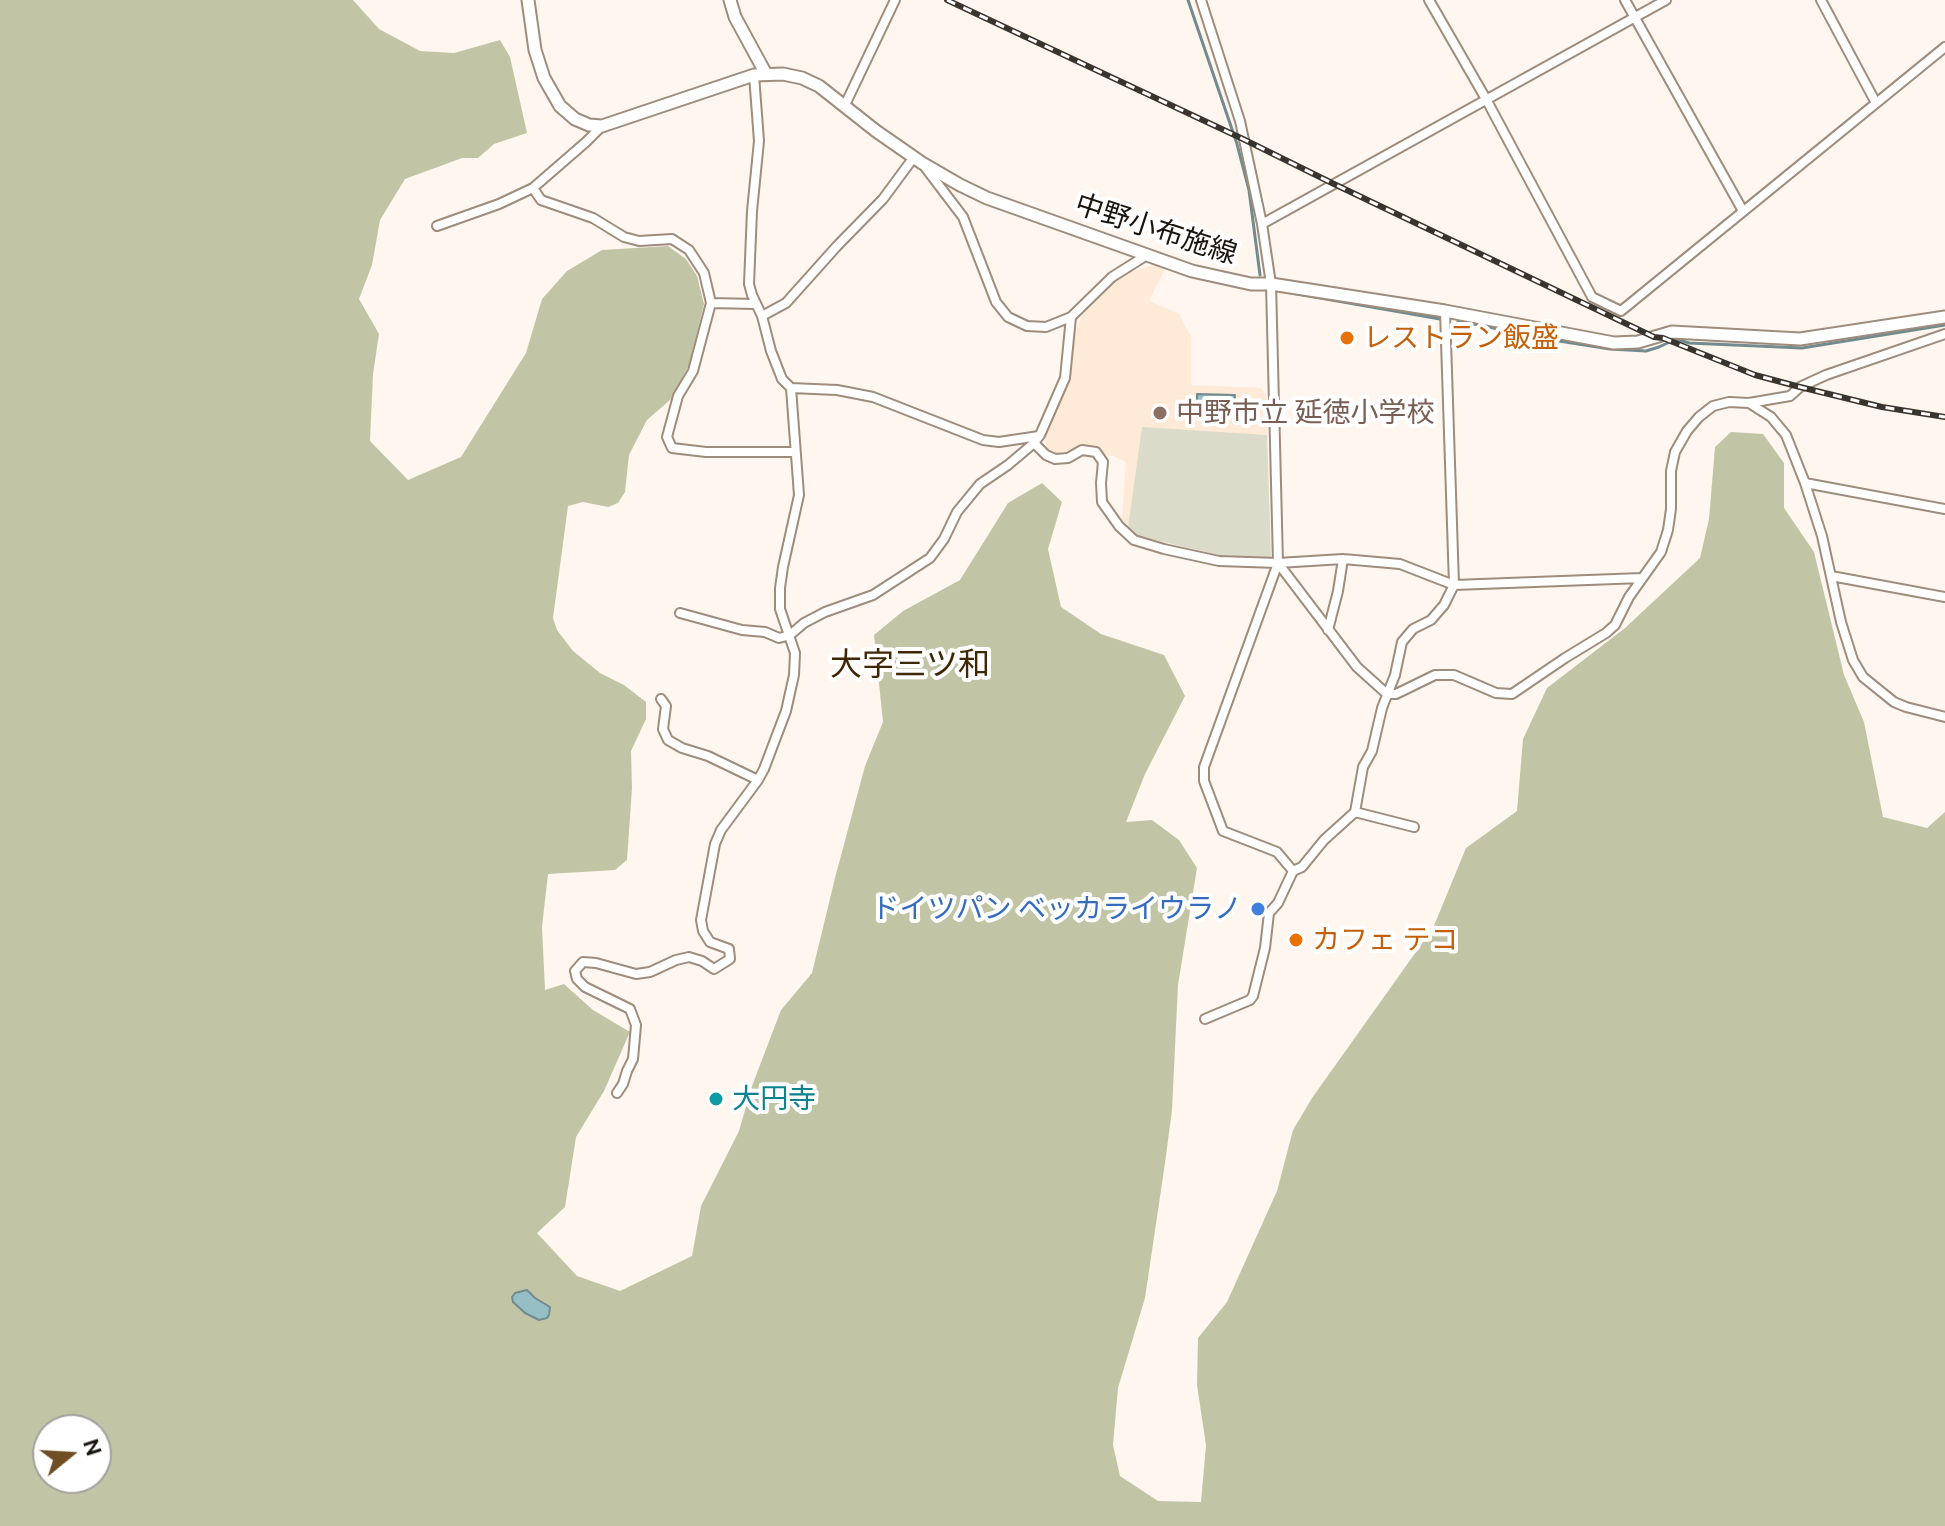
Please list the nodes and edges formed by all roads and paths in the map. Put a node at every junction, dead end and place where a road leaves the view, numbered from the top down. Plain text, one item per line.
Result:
1 (528, 0) edge
2 (730, 0) edge
3 (895, 0) edge
4 (1201, 0) edge
5 (1429, 0) edge
6 (1625, 0) edge
7 (1666, 0) edge
8 (1821, 0) edge
9 (1635, 17) junction
10 (1945, 47) edge
11 (760, 74) junction
12 (1486, 99) junction
13 (1876, 103) junction
14 (845, 105) junction
15 (602, 126) junction
16 (918, 160) junction
17 (533, 188) junction
18 (1743, 211) junction
19 (1262, 224) junction
20 (437, 226) dead end
21 (1147, 255) junction
22 (1271, 284) junction
23 (711, 303) junction
24 (756, 304) junction
25 (1445, 311) junction
26 (762, 316) junction
27 (1071, 317) junction
28 (1945, 317) edge
29 (1945, 334) edge
30 (791, 388) junction
31 (1749, 403) junction
32 (1037, 439) junction
33 (795, 452) junction
34 (1805, 483) junction
35 (1945, 509) edge
36 (1343, 559) junction
37 (1278, 563) junction
38 (1831, 576) junction
39 (1642, 578) junction
40 (1454, 585) junction
41 (1945, 597) edge
42 (680, 613) dead end
43 (1328, 630) junction
44 (790, 635) junction
45 (1387, 694) junction
46 (661, 699) dead end
47 (1945, 717) edge
48 (758, 780) junction
49 (1355, 812) junction
50 (1414, 827) dead end
51 (1293, 871) junction
52 (1205, 1019) dead end
53 (617, 1093) dead end

1 - 15 main road
2 - 11 main road
3 - 14 street
4 - 19 street
5 - 12 street
6 - 9 street
7 - 9 street
8 - 13 street
9 - 12 street
9 - 18 street
10 - 13 street
11 - 14 main road, 中野小布施線
11 - 15 main road, 中野小布施線
11 - 24 street
12 - 18 street
12 - 19 street
13 - 18 street
14 - 16 main road, 中野小布施線
15 - 17 street
16 - 21 main road, 中野小布施線
16 - 26 street
16 - 27 street
17 - 20 street
17 - 23 street
19 - 22 street
21 - 22 main road, 中野小布施線
21 - 27 street
22 - 25 main road, 中野小布施線
22 - 37 street
23 - 24 street
23 - 33 street
24 - 26 street
25 - 28 main road, 中野小布施線
25 - 40 street
26 - 30 street
27 - 32 street
29 - 31 street
30 - 32 street
30 - 33 street
31 - 34 street
31 - 39 street
32 - 37 street
32 - 44 street
33 - 44 street
34 - 35 street
34 - 38 street
36 - 37 street
36 - 40 street
36 - 43 street
37 - 43 street
37 - 51 street
38 - 41 street
38 - 47 street
39 - 40 street
39 - 45 street
40 - 45 street
42 - 44 street
43 - 45 street
44 - 48 street
45 - 49 street
46 - 48 street
48 - 53 street
49 - 50 street
49 - 51 street
51 - 52 street

